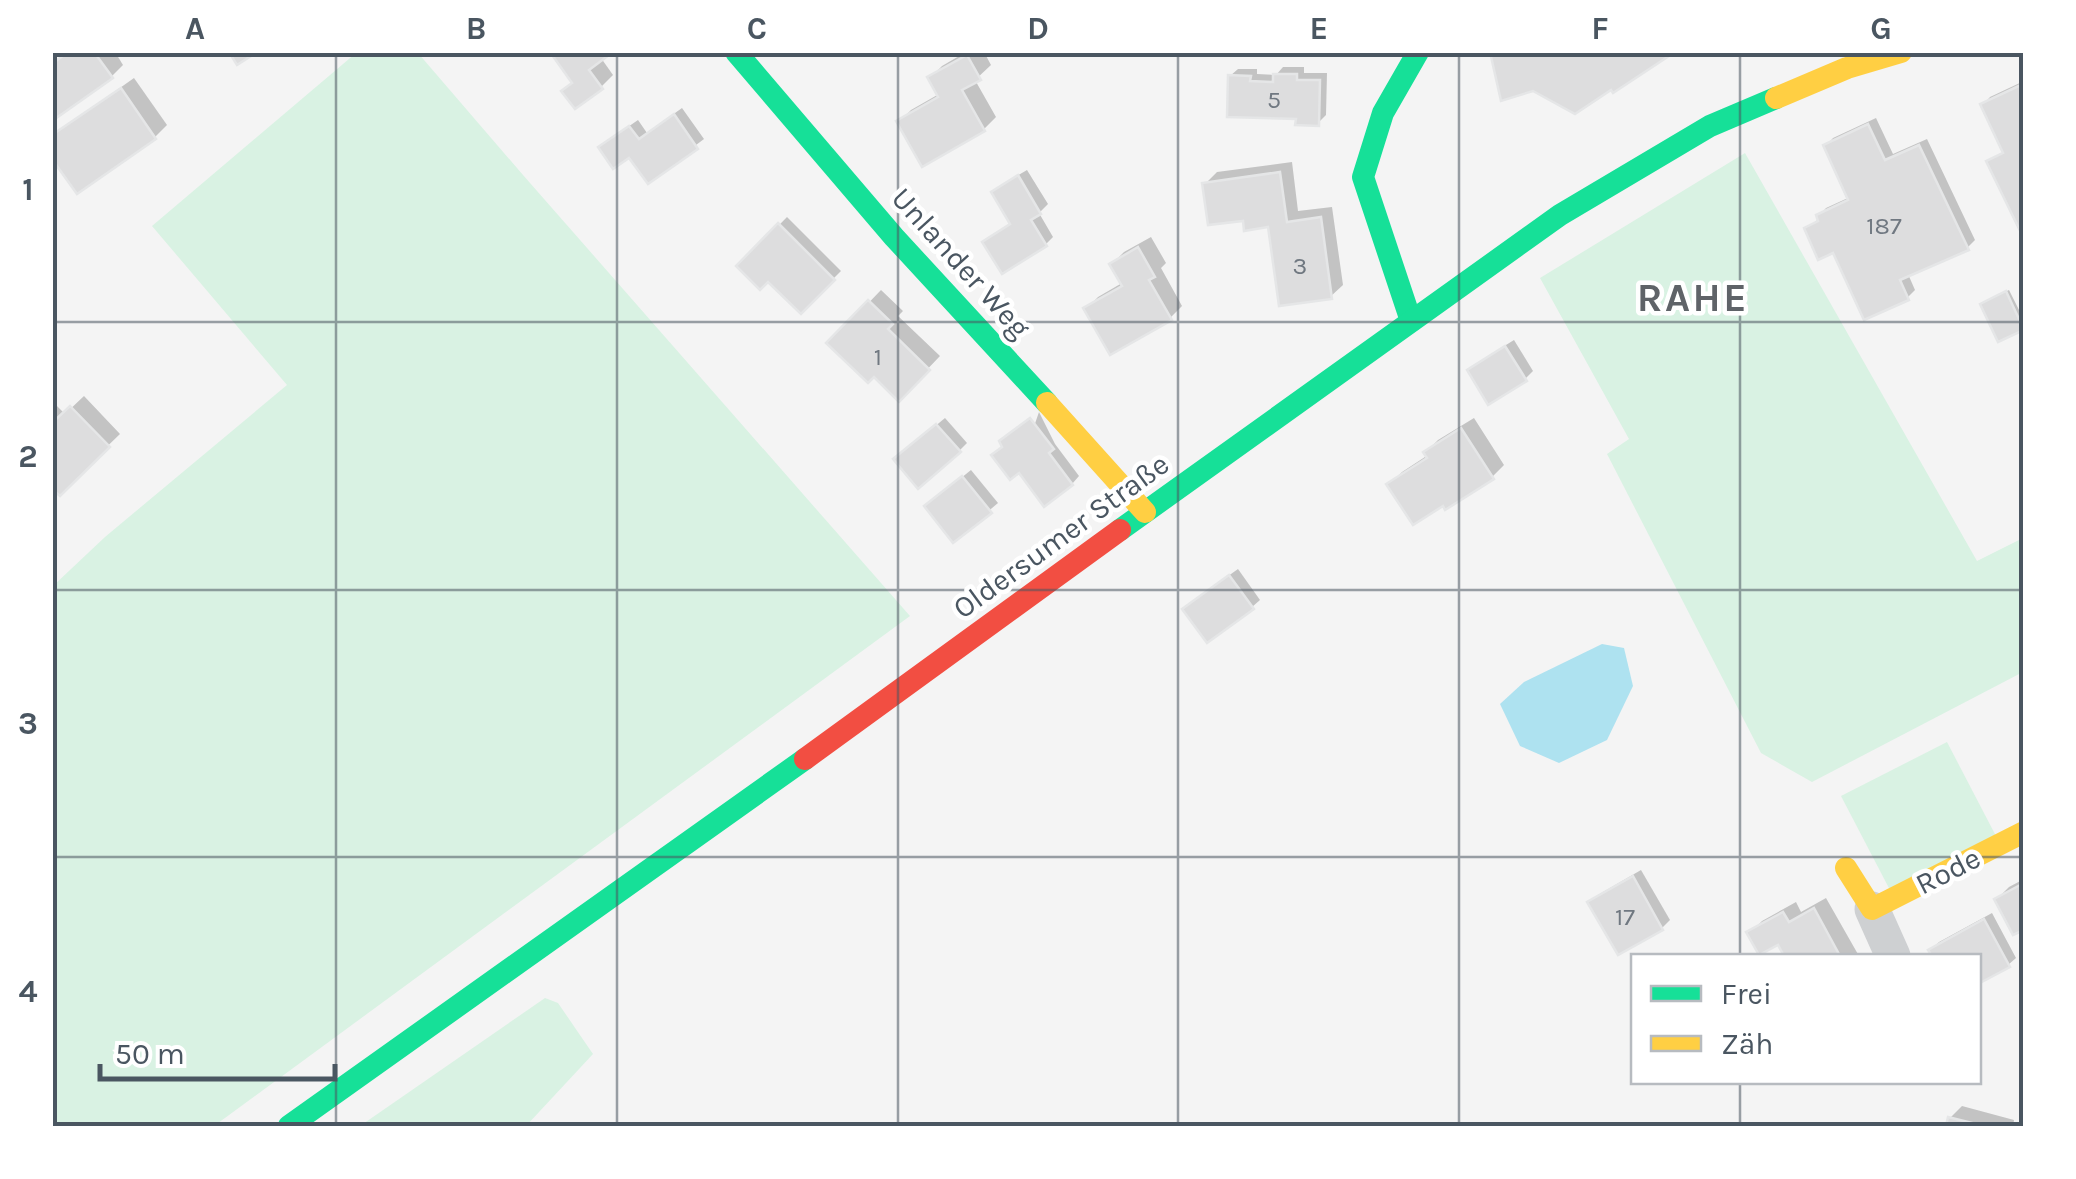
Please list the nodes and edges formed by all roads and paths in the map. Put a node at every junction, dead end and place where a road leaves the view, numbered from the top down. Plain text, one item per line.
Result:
1 (736, 52) edge
2 (1418, 52) edge
3 (1900, 52) edge
4 (1411, 321) junction
5 (1145, 512) junction
6 (2024, 832) edge
7 (1846, 868) dead end
8 (1872, 909) junction
9 (1892, 954) edge
10 (289, 1126) edge

1 - 5 main road, Unlander Weg
2 - 4 main road
3 - 4 main road, Oldersumer Straße
4 - 5 main road, Oldersumer Straße
5 - 10 main road, Oldersumer Straße
6 - 8 main road, Rode
7 - 8 main road
8 - 9 street

